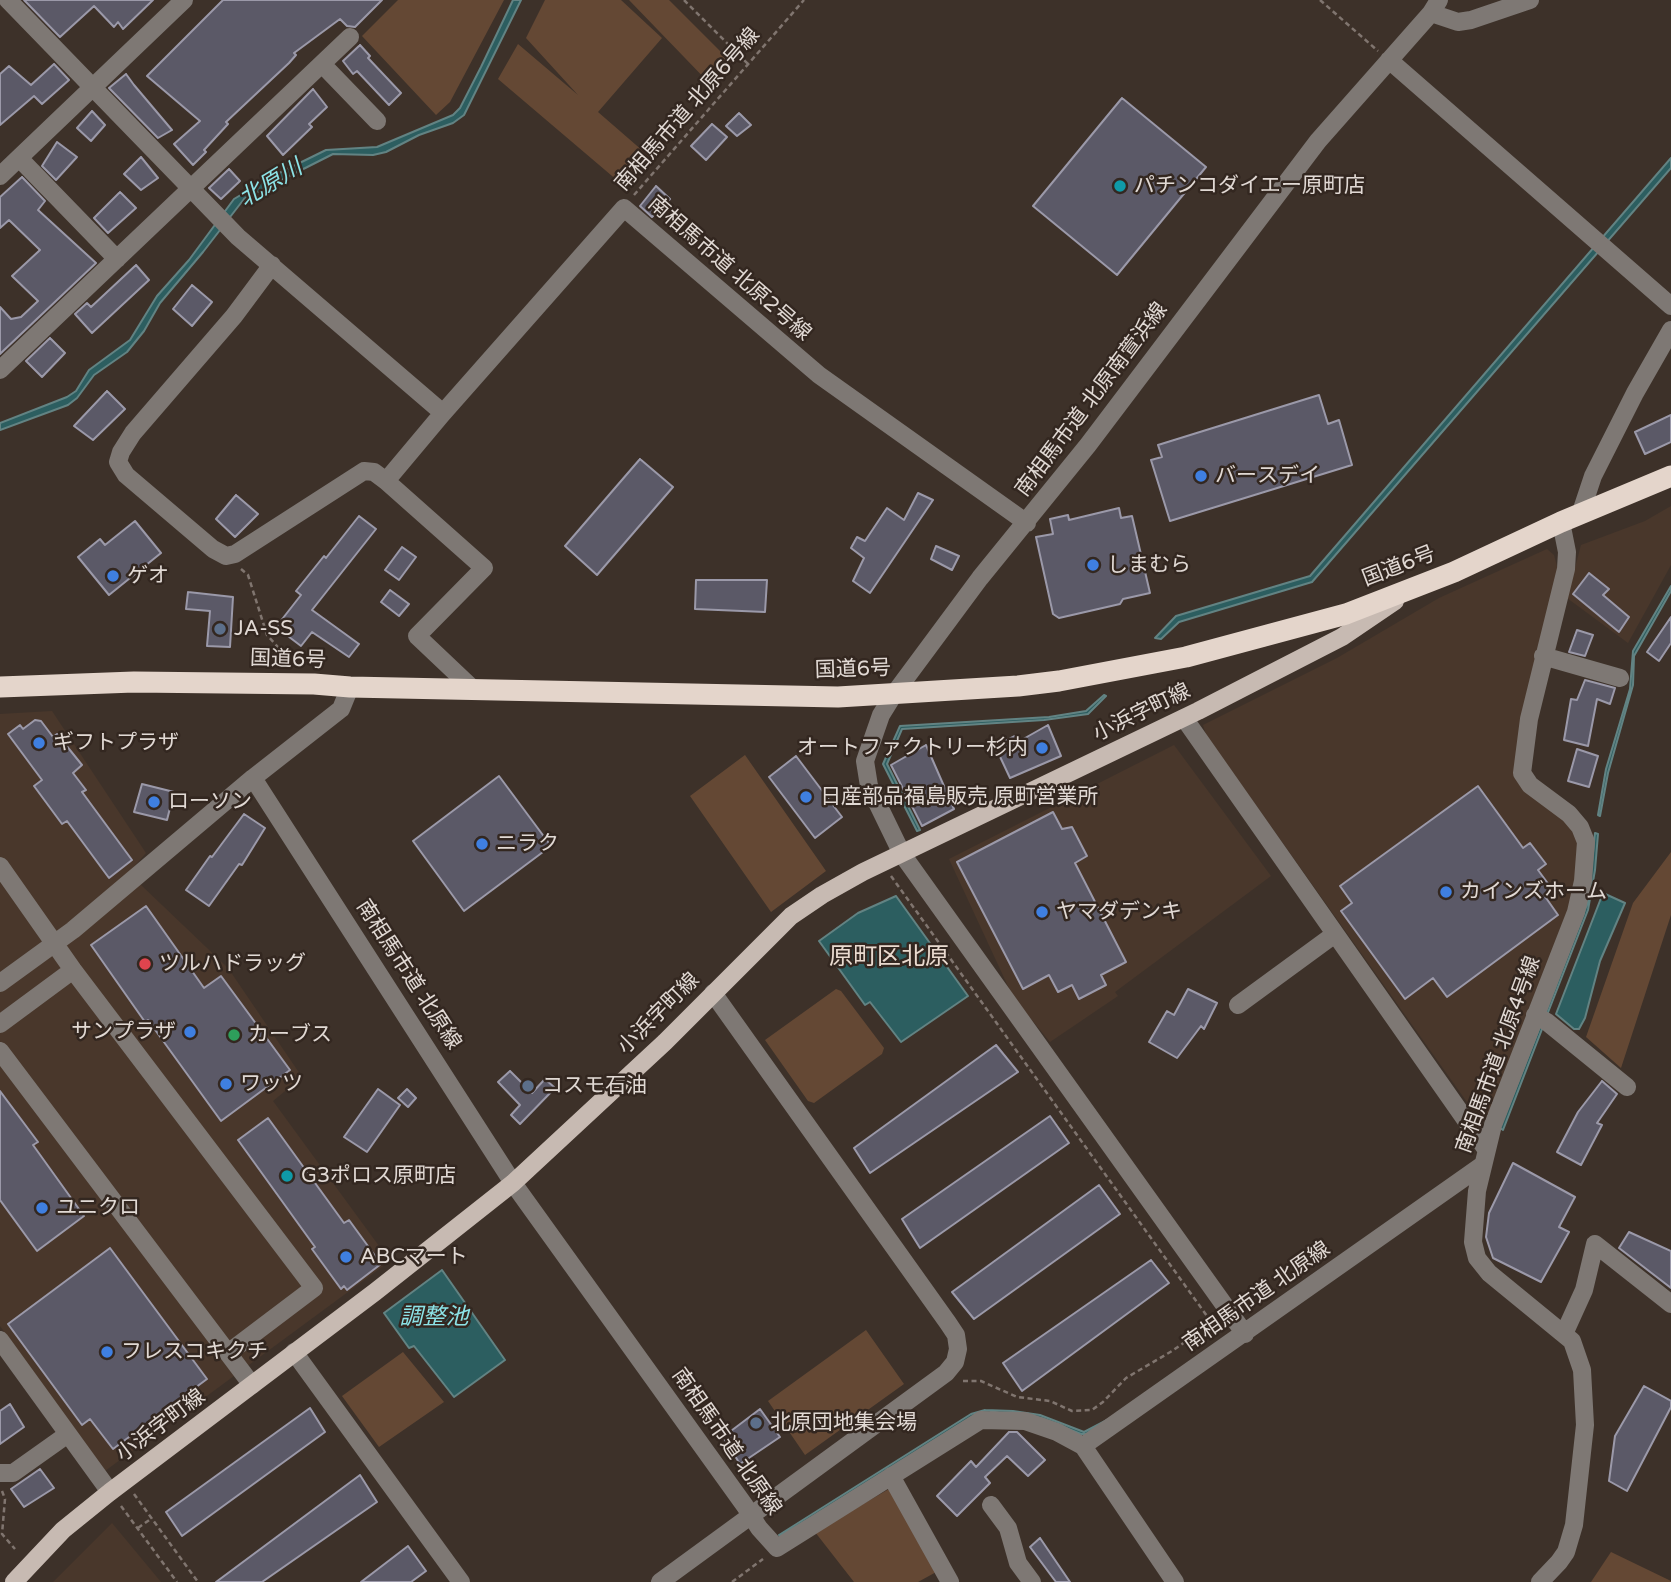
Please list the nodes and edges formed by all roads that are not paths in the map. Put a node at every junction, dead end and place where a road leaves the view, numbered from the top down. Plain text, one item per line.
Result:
1 (8, 0) edge
2 (184, 0) edge
3 (1530, 0) edge
4 (1435, 6) edge
5 (350, 37) dead end
6 (1389, 60) junction
7 (322, 64) junction
8 (92, 88) junction
9 (377, 121) dead end
10 (19, 158) junction
11 (0, 176) edge
12 (190, 189) junction
13 (117, 259) junction
14 (272, 265) junction
15 (1671, 306) edge
16 (1671, 330) edge
17 (0, 370) edge
18 (443, 414) junction
19 (1668, 480) edge
20 (386, 481) junction
21 (1571, 519) junction
22 (1027, 523) junction
23 (1411, 590) junction
24 (1543, 656) junction
25 (1619, 678) dead end
26 (0, 687) edge
27 (350, 687) junction
28 (473, 689) junction
29 (894, 694) junction
30 (1184, 718) junction
31 (253, 778) junction
32 (902, 854) junction
33 (0, 866) edge
34 (1335, 934) junction
35 (54, 944) junction
36 (73, 970) junction
37 (0, 983) edge
38 (713, 993) junction
39 (1238, 1005) dead end
40 (1535, 1016) junction
41 (0, 1024) edge
42 (0, 1051) edge
43 (1627, 1087) dead end
44 (1484, 1157) junction
45 (513, 1183) junction
46 (1671, 1304) edge
47 (1245, 1334) junction
48 (1564, 1334) junction
49 (0, 1340) edge
50 (293, 1352) junction
51 (228, 1353) junction
52 (252, 1385) junction
53 (68, 1434) junction
54 (1083, 1446) junction
55 (0, 1473) edge
56 (891, 1476) junction
57 (110, 1492) junction
58 (991, 1505) dead end
59 (751, 1516) junction
60 (14, 1582) edge
61 (461, 1582) edge
62 (660, 1582) edge
63 (950, 1582) edge
64 (1032, 1582) edge
65 (1175, 1582) edge
66 (1540, 1582) edge

1 - 8 street
2 - 8 street
3 - 4 street
4 - 6 street, 南相馬市道 北原南萱浜線
5 - 7 street
6 - 15 street
6 - 22 street, 南相馬市道 北原南萱浜線
7 - 9 street
7 - 12 street
8 - 10 street
8 - 12 street
10 - 11 street
10 - 13 street
12 - 13 street
12 - 14 street
13 - 17 street
14 - 18 street
14 - 20 street
16 - 21 street
18 - 20 street, 南相馬市道 北原2号線
18 - 22 street, 南相馬市道 北原2号線
19 - 21 highway, 国道6号
20 - 28 street
21 - 23 highway, 国道6号
21 - 24 street, 南相馬市道 北原4号線
22 - 29 street, 南相馬市道 北原南萱浜線
23 - 29 highway, 国道6号
23 - 30 main road, 小浜字町線
24 - 25 street
24 - 40 street, 南相馬市道 北原4号線
26 - 27 highway, 国道6号
27 - 28 highway, 国道6号
27 - 31 street
28 - 29 highway, 国道6号
29 - 32 street, 南相馬市道 北原南萱浜線
30 - 32 main road, 小浜字町線
30 - 34 street
31 - 35 street
31 - 45 street, 南相馬市道 北原線
32 - 38 main road, 小浜字町線
32 - 47 street, 南相馬市道 北原南萱浜線
33 - 35 street
34 - 39 street
34 - 44 street
35 - 36 street
35 - 37 street
36 - 41 street
36 - 51 street
38 - 45 main road, 小浜字町線
38 - 59 street
40 - 43 street
40 - 44 street, 南相馬市道 北原4号線
42 - 51 street
44 - 47 street, 南相馬市道 北原線
44 - 48 street, 南相馬市道 北原4号線
45 - 50 main road, 小浜字町線
45 - 59 street, 南相馬市道 北原線
46 - 48 street
47 - 54 street, 南相馬市道 北原線
48 - 66 street, 南相馬市道 北原4号線
49 - 53 street
50 - 52 main road, 小浜字町線
50 - 61 street
51 - 52 street
52 - 57 main road, 小浜字町線
53 - 55 street
53 - 57 street
54 - 56 street, 南相馬市道 北原線
54 - 65 street
56 - 59 street, 南相馬市道 北原線
56 - 63 street
57 - 60 main road, 小浜字町線
58 - 64 street
59 - 62 street

